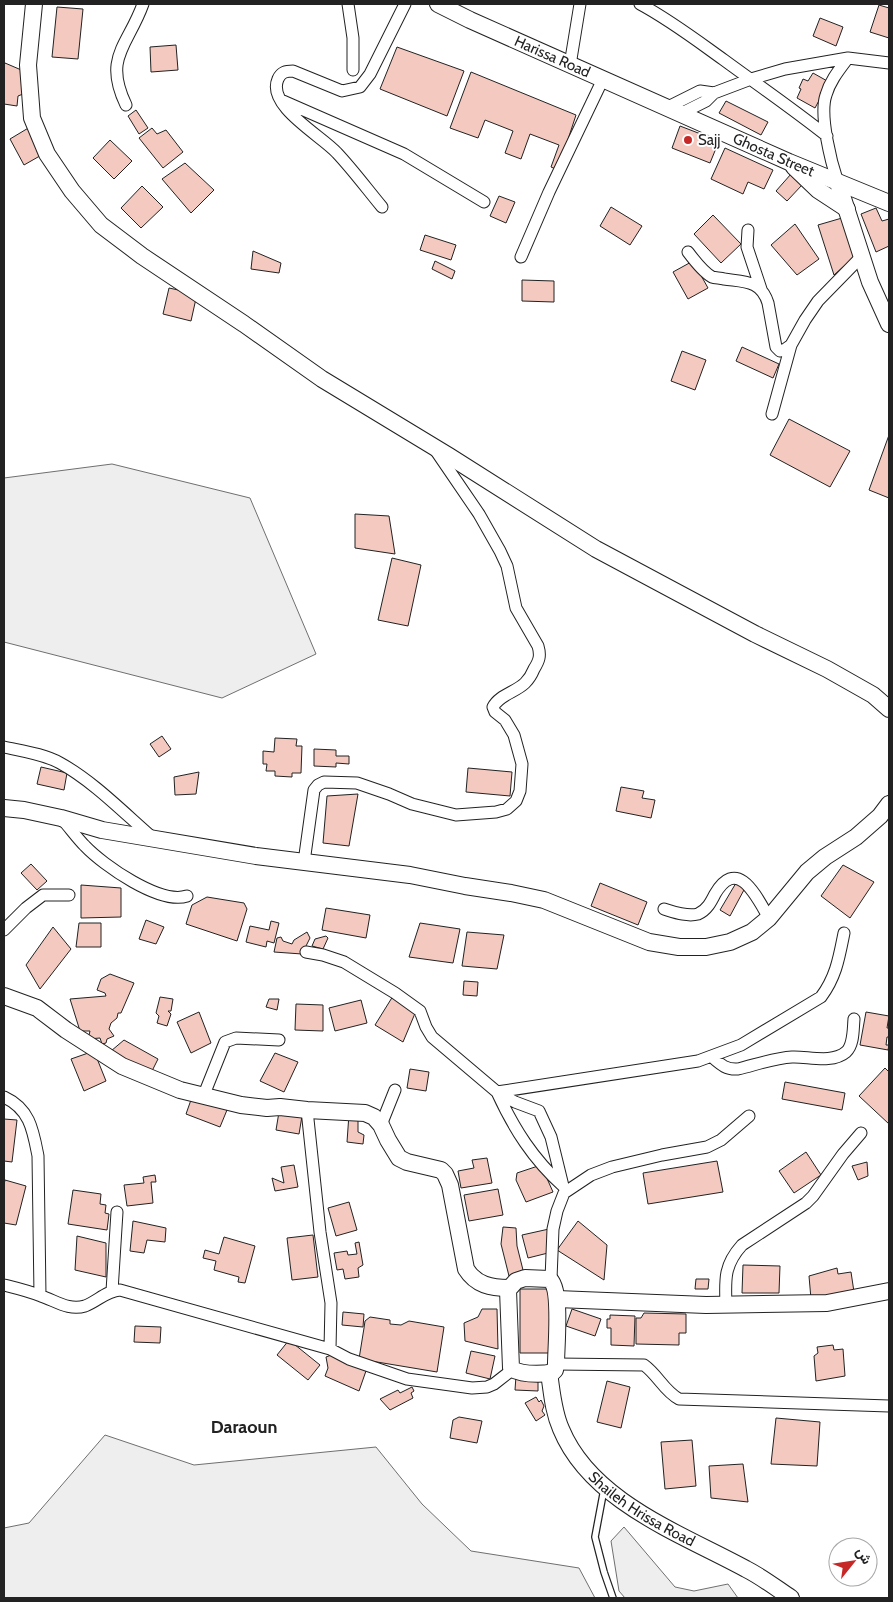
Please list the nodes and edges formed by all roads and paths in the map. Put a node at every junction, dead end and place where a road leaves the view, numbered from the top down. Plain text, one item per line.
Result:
1 (34, 4) edge
2 (143, 4) edge
3 (348, 4) edge
4 (406, 4) edge
5 (438, 4) edge
6 (580, 4) edge
7 (640, 4) edge
8 (848, 58) junction
9 (889, 63) edge
10 (570, 65) junction
11 (352, 70) dead end
12 (603, 79) junction
13 (751, 79) junction
14 (279, 99) junction
15 (126, 105) dead end
16 (675, 110) junction
17 (827, 136) junction
18 (790, 162) junction
19 (838, 183) junction
20 (484, 202) dead end
21 (888, 204) edge
22 (382, 207) dead end
23 (847, 209) junction
24 (748, 230) dead end
25 (688, 252) dead end
26 (862, 256) junction
27 (521, 257) dead end
28 (760, 289) junction
29 (889, 324) edge
30 (791, 345) junction
31 (772, 414) dead end
32 (433, 446) junction
33 (889, 709) edge
34 (4, 747) edge
35 (889, 804) edge
36 (4, 808) edge
37 (61, 818) junction
38 (154, 839) junction
39 (304, 862) junction
40 (69, 895) dead end
41 (187, 896) dead end
42 (664, 909) dead end
43 (769, 918) junction
44 (4, 930) edge
45 (844, 933) dead end
46 (306, 952) dead end
47 (4, 996) edge
48 (854, 1019) dead end
49 (278, 1040) dead end
50 (712, 1056) junction
51 (395, 1090) dead end
52 (497, 1092) junction
53 (4, 1097) edge
54 (203, 1097) junction
55 (306, 1110) junction
56 (749, 1116) dead end
57 (380, 1125) junction
58 (861, 1133) dead end
59 (564, 1189) junction
60 (117, 1212) dead end
61 (551, 1279) junction
62 (4, 1285) edge
63 (510, 1288) junction
64 (112, 1291) junction
65 (889, 1291) edge
66 (40, 1295) junction
67 (557, 1299) junction
68 (726, 1305) junction
69 (330, 1349) junction
70 (553, 1369) junction
71 (512, 1370) junction
72 (889, 1406) edge
73 (605, 1487) junction
74 (613, 1598) edge
75 (791, 1598) edge

1 - 32 street
2 - 15 street
3 - 11 street
4 - 14 street
5 - 10 street, Harissa Road
6 - 10 street
7 - 13 street
8 - 9 street
8 - 13 street
8 - 17 street
10 - 12 street, Harissa Road
12 - 16 street, Harissa Road
12 - 27 street
13 - 16 street
13 - 17 street
14 - 20 street
14 - 22 street
16 - 18 street, Ghosta Street
17 - 19 street
18 - 19 street, Ghosta Street
18 - 23 street
19 - 21 street, Ghosta Street
19 - 23 street
23 - 26 street
24 - 28 street
25 - 28 street
26 - 29 street
26 - 30 street
28 - 30 street
30 - 31 street
32 - 33 street
32 - 39 street
34 - 38 street
35 - 43 street
36 - 37 street
37 - 38 street
37 - 41 street
38 - 39 street
39 - 43 street
40 - 44 street
42 - 43 street
45 - 50 street
46 - 52 street
47 - 54 street
48 - 50 street
49 - 54 street
50 - 52 street
51 - 57 street
52 - 59 street
52 - 59 street
53 - 66 street
54 - 55 street
55 - 57 street
55 - 69 street
56 - 59 street
57 - 63 street
58 - 68 street
59 - 61 street
60 - 64 street
61 - 63 street
61 - 67 street, Shaileh Hrissa Road
62 - 66 street
63 - 71 street
64 - 66 street
64 - 69 street
65 - 68 street
67 - 68 street
67 - 70 street, Shaileh Hrissa Road
69 - 71 street
70 - 71 street
70 - 72 street
70 - 73 street, Shaileh Hrissa Road
73 - 74 lane
73 - 75 street, Shaileh Hrissa Road

